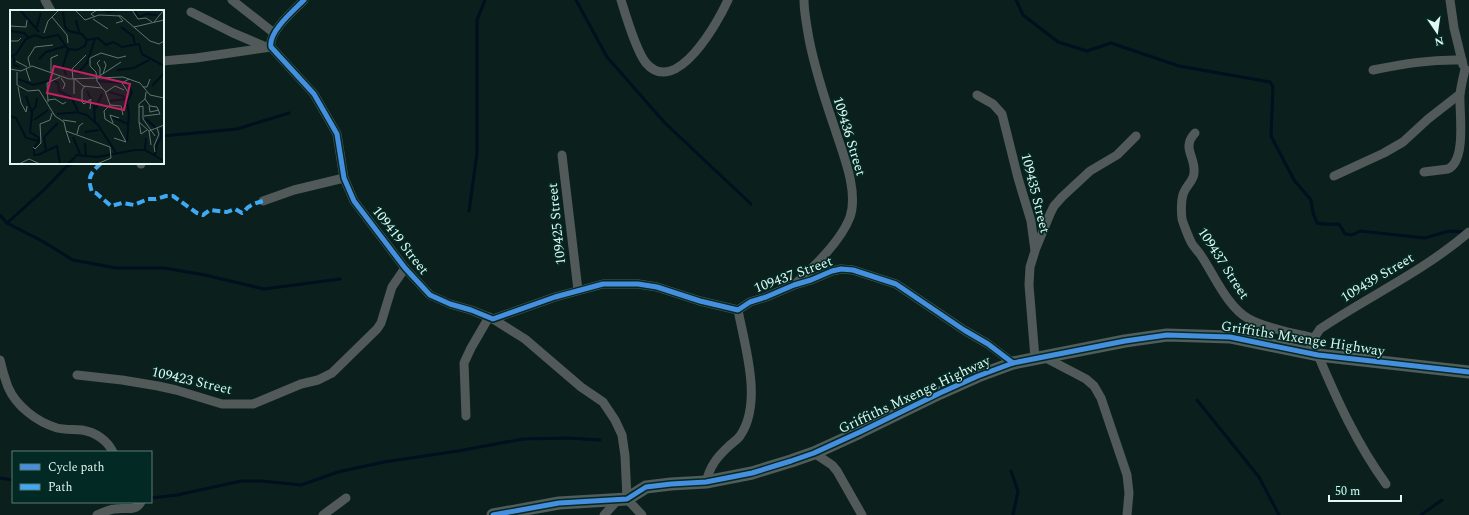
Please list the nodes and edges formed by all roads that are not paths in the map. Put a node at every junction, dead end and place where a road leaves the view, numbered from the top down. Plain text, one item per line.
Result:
1 (45, 0) edge
2 (232, 0) edge
3 (304, 0) edge
4 (621, 0) edge
5 (728, 0) edge
6 (804, 0) edge
7 (1450, 0) edge
8 (50, 10) edge
9 (191, 12) dead end
10 (274, 34) junction
11 (269, 47) junction
12 (164, 61) edge
13 (1465, 69) edge
14 (1373, 70) dead end
15 (1460, 94) junction
16 (977, 95) dead end
17 (1195, 133) dead end
18 (1136, 136) dead end
19 (562, 155) dead end
20 (1424, 172) dead end
21 (1334, 176) dead end
22 (344, 178) junction
23 (263, 201) dead end
24 (1469, 232) edge
25 (1035, 252) junction
26 (405, 268) junction
27 (794, 285) junction
28 (578, 290) junction
29 (738, 310) junction
30 (491, 318) junction
31 (1314, 338) junction
32 (1313, 354) junction
33 (1040, 358) junction
34 (0, 360) edge
35 (1013, 363) junction
36 (1469, 372) edge
37 (77, 375) dead end
38 (466, 416) dead end
39 (112, 451) edge
40 (814, 453) junction
41 (706, 482) junction
42 (1386, 484) dead end
43 (346, 498) dead end
44 (627, 499) junction
45 (140, 503) edge
46 (97, 515) edge
47 (323, 515) edge
48 (493, 515) edge
49 (604, 515) edge
50 (642, 515) edge
51 (862, 515) edge
52 (1127, 515) edge

1 - 8 street
2 - 10 street
3 - 10 street
4 - 5 street
6 - 27 street, 109436 Street
7 - 13 street
9 - 11 street
10 - 11 street
11 - 12 street
11 - 22 street, 109419 Street
13 - 14 street
13 - 15 street
15 - 20 street
15 - 21 street
16 - 25 street, 109435 Street
17 - 31 street, 109437 Street
18 - 25 street
19 - 28 street, 109425 Street
22 - 23 street
22 - 26 street, 109419 Street
24 - 31 street, 109439 Street
25 - 33 street, 109435 Street
26 - 30 street, 109419 Street
26 - 37 street, 109423 Street
27 - 29 street, 109437 Street
27 - 35 street, 109437 Street
28 - 29 street
28 - 30 street
29 - 41 street
30 - 38 street
30 - 44 street, 109419 Street
31 - 32 street, 109439 Street
32 - 33 street, Griffiths Mxenge Highway
32 - 36 street, Griffiths Mxenge Highway
32 - 42 street
33 - 35 street, Griffiths Mxenge Highway
33 - 52 street
34 - 39 street
35 - 40 street, Griffiths Mxenge Highway
40 - 41 street, Griffiths Mxenge Highway
40 - 51 street
41 - 44 street, Griffiths Mxenge Highway
43 - 47 street
44 - 48 street, Griffiths Mxenge Highway
44 - 49 street
44 - 50 street
45 - 46 street

